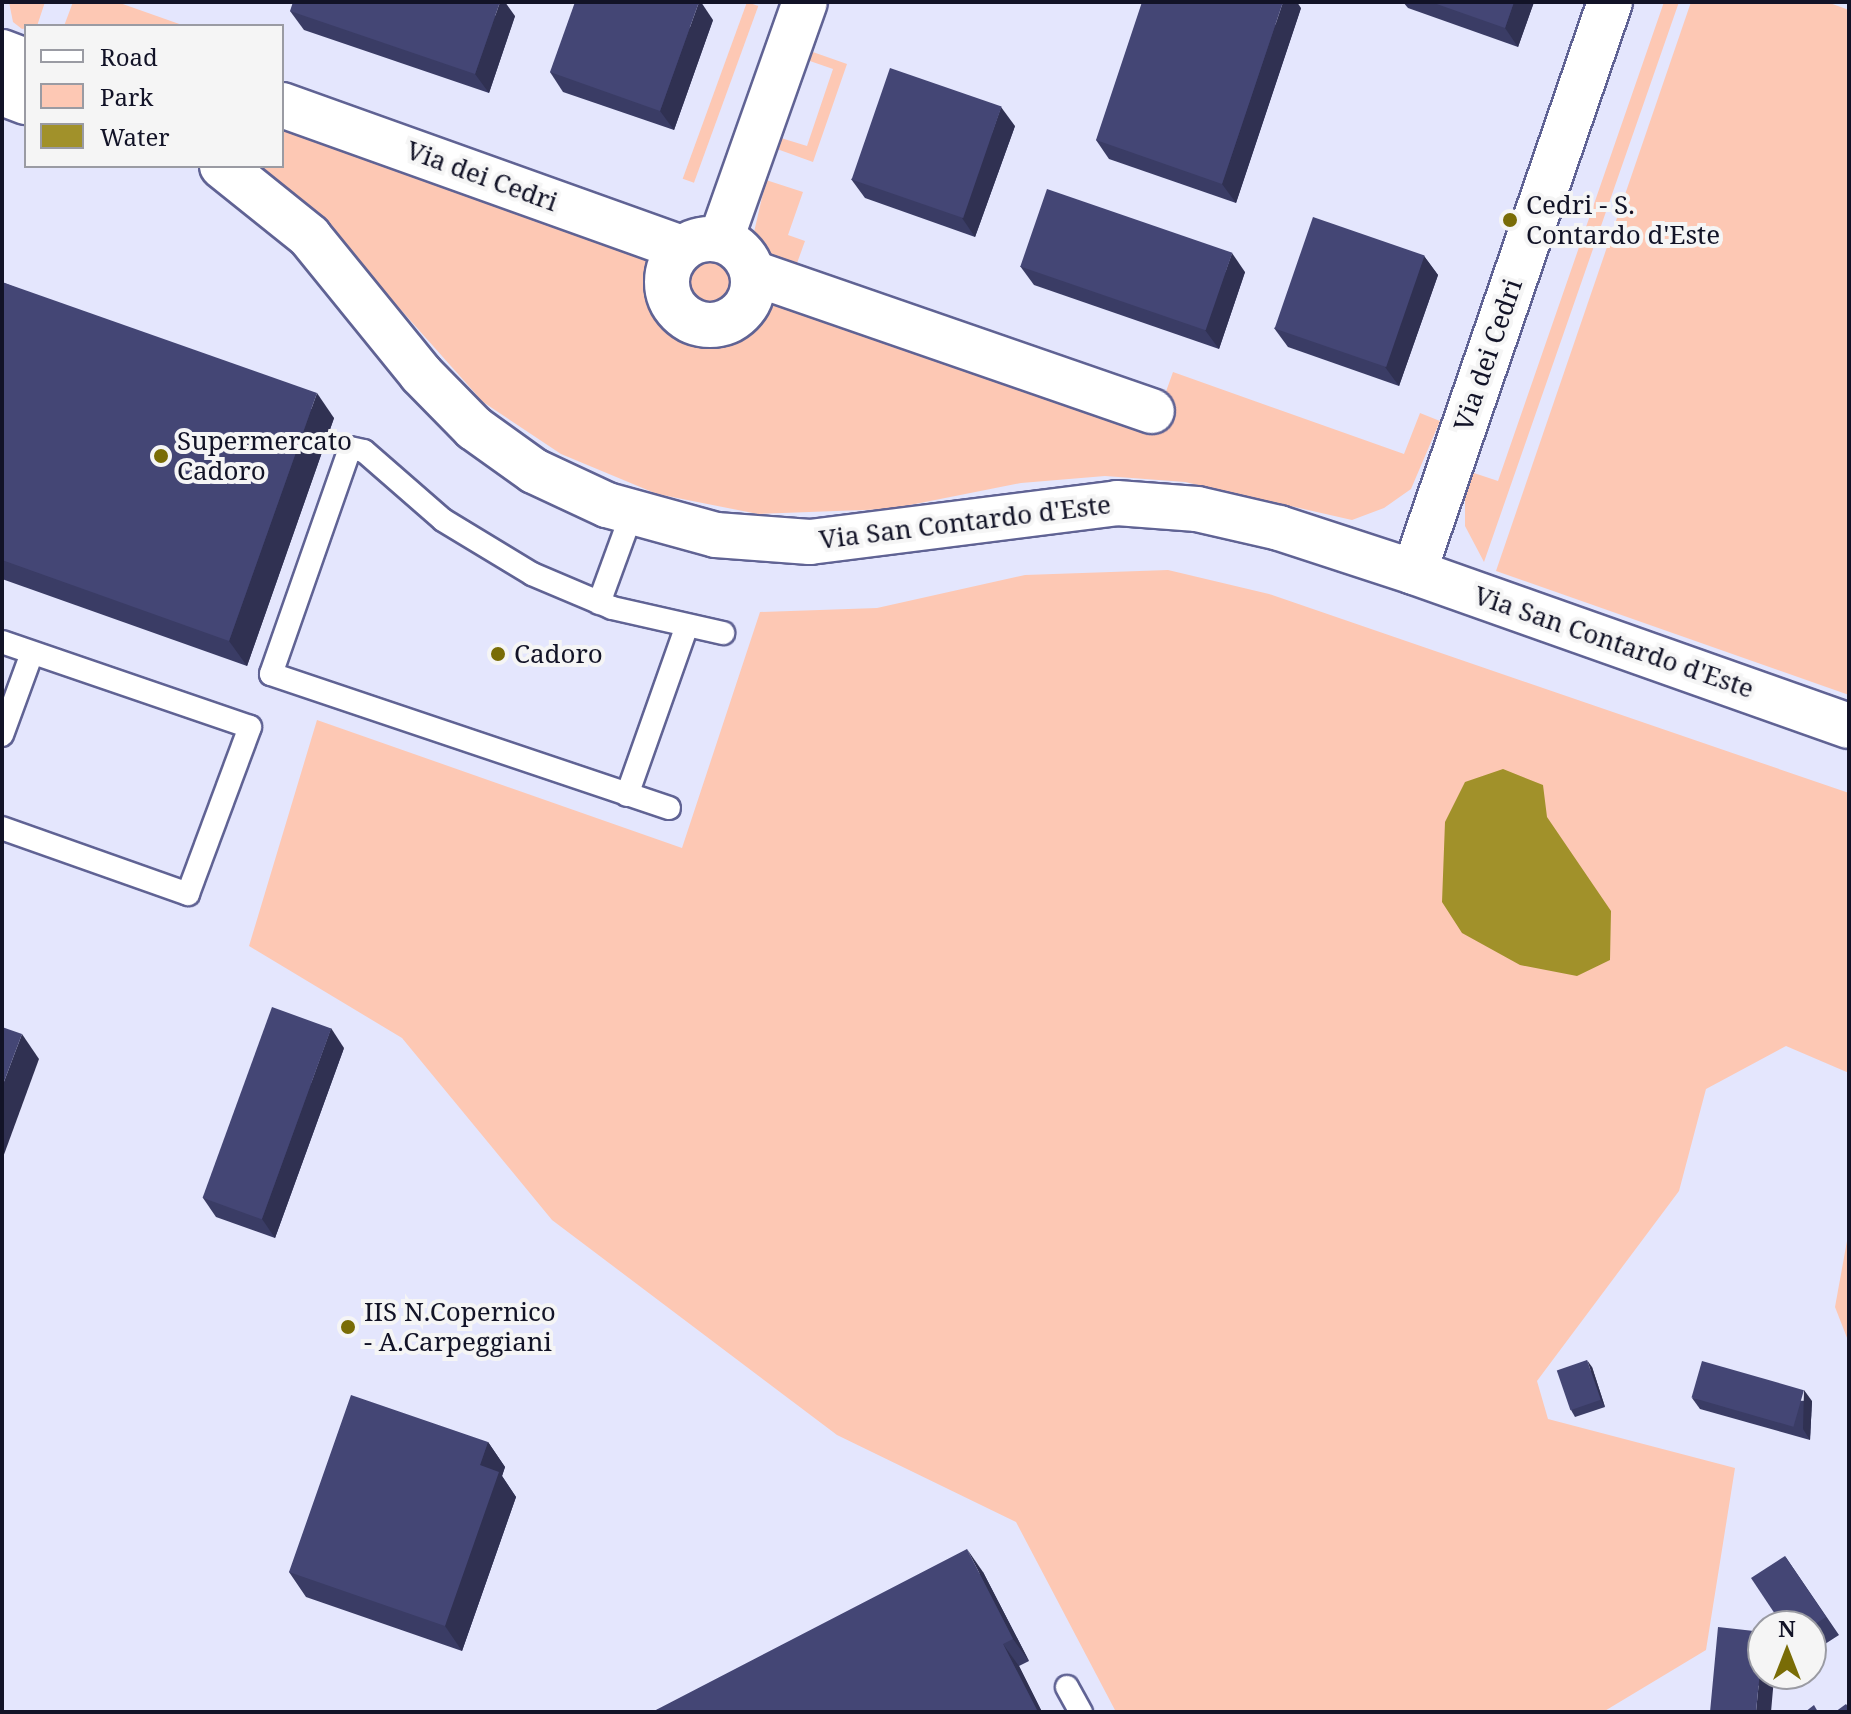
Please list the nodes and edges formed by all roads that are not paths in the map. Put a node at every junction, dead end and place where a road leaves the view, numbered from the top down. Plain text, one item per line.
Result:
1 (805, 2) edge
2 (1610, 2) edge
3 (2, 52) edge
4 (24, 60) edge
5 (2, 93) edge
6 (24, 101) edge
7 (284, 106) edge
8 (224, 168) edge
9 (701, 244) junction
10 (753, 273) junction
11 (1152, 411) dead end
12 (632, 513) junction
13 (1414, 572) junction
14 (599, 603) junction
15 (687, 626) junction
16 (723, 633) dead end
17 (2, 642) edge
18 (32, 653) junction
19 (1837, 720) edge
20 (2, 735) edge
21 (627, 795) junction
22 (669, 808) dead end
23 (2, 828) edge
24 (1067, 1687) dead end
25 (1081, 1712) edge

1 - 9 street
2 - 13 street, Via dei Cedri
3 - 4 street
5 - 6 street
7 - 9 street, Via dei Cedri
8 - 12 street, Via San Contardo d'Este
9 - 10 street, Via dei Cedri
9 - 10 street
10 - 11 street
12 - 13 street, Via San Contardo d'Este
12 - 14 lane
13 - 19 street, Via San Contardo d'Este
14 - 15 lane
14 - 21 lane
15 - 16 lane
15 - 21 lane
17 - 18 lane
18 - 20 lane
18 - 23 lane
21 - 22 lane
24 - 25 lane

